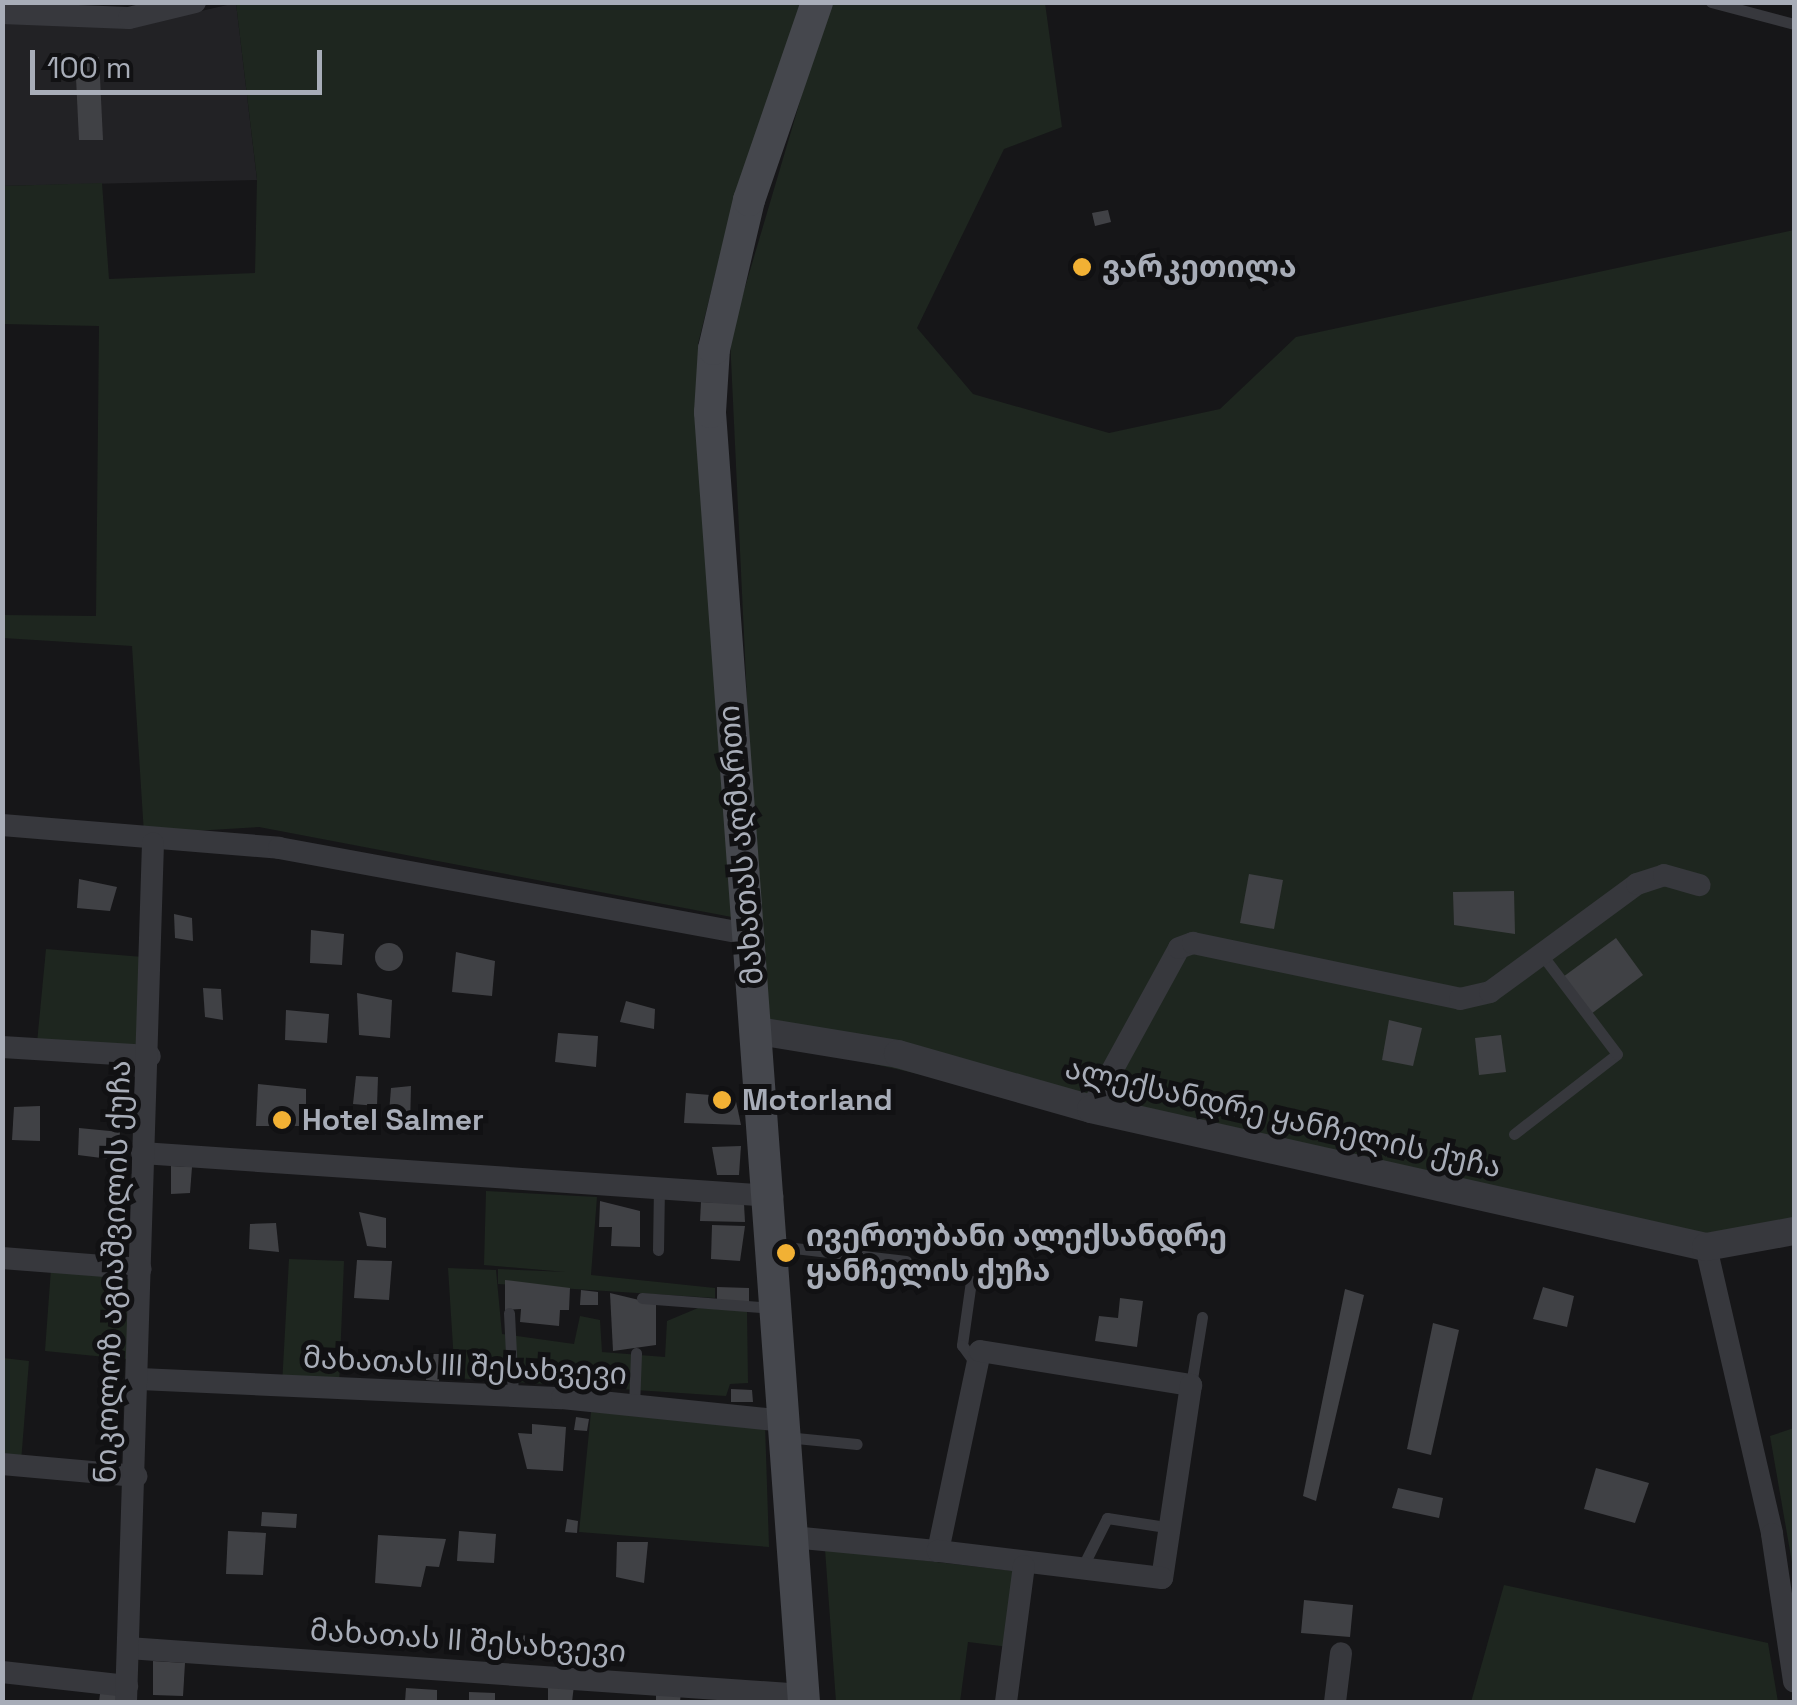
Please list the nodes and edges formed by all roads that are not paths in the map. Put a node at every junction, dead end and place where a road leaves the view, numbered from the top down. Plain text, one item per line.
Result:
1 (195, 2) edge
2 (816, 2) edge
3 (1711, 2) edge
4 (2, 13) edge
5 (1794, 24) edge
6 (2, 825) edge
7 (153, 843) junction
8 (1700, 885) dead end
9 (746, 934) junction
10 (1542, 955) junction
11 (758, 1031) junction
12 (2, 1046) edge
13 (150, 1056) junction
14 (1091, 1109) junction
15 (1514, 1134) dead end
16 (142, 1153) junction
17 (659, 1189) junction
18 (774, 1196) junction
19 (1794, 1231) edge
20 (777, 1246) junction
21 (1706, 1247) junction
22 (658, 1250) dead end
23 (2, 1258) edge
24 (906, 1261) dead end
25 (142, 1268) junction
26 (970, 1280) dead end
27 (642, 1298) dead end
28 (781, 1308) junction
29 (508, 1313) dead end
30 (1202, 1317) dead end
31 (636, 1353) dead end
32 (972, 1359) junction
33 (140, 1379) junction
34 (1192, 1385) junction
35 (518, 1402) junction
36 (634, 1406) junction
37 (786, 1429) junction
38 (857, 1444) dead end
39 (2, 1464) edge
40 (136, 1476) junction
41 (1172, 1528) junction
42 (792, 1537) junction
43 (938, 1552) junction
44 (1024, 1566) junction
45 (1082, 1568) junction
46 (128, 1648) junction
47 (1341, 1653) dead end
48 (2, 1672) edge
49 (1794, 1680) edge
50 (126, 1694) edge
51 (803, 1699) edge
52 (1006, 1702) edge
53 (1335, 1702) edge

1 - 4 street
2 - 9 main road, მახათას აღმართი
3 - 5 lane
6 - 7 street
7 - 9 street
7 - 13 street, ნიკოლოზ აგიაშვილის ქუჩა
8 - 10 street
9 - 11 main road, მახათას აღმართი
10 - 14 street
10 - 15 lane
11 - 14 street, ალექსანდრე ყანჩელის ქუჩა
11 - 18 main road, მახათას აღმართი
12 - 13 street
13 - 16 street, ნიკოლოზ აგიაშვილის ქუჩა
14 - 21 street, ალექსანდრე ყანჩელის ქუჩა
16 - 17 street
16 - 25 street, ნიკოლოზ აგიაშვილის ქუჩა
17 - 18 street
17 - 22 lane
18 - 20 main road, მახათას აღმართი
19 - 21 street, ალექსანდრე ყანჩელის ქუჩა
20 - 24 lane
20 - 28 main road, მახათას აღმართი
21 - 49 street
23 - 25 street
25 - 33 street, ნიკოლოზ აგიაშვილის ქუჩა
26 - 32 lane
27 - 28 lane
28 - 37 main road, მახათას აღმართი
29 - 35 lane
30 - 34 lane
31 - 36 lane
32 - 34 street
32 - 43 street
33 - 35 street, მახათას III შესახვევი
33 - 40 street, ნიკოლოზ აგიაშვილის ქუჩა
34 - 41 street
35 - 36 street, მახათას III შესახვევი
36 - 37 street, მახათას III შესახვევი
37 - 38 lane
37 - 42 main road, მახათას აღმართი
39 - 40 street
40 - 46 street, ნიკოლოზ აგიაშვილის ქუჩა
41 - 45 lane
41 - 45 street
42 - 43 street
42 - 51 main road, მახათას აღმართი
43 - 44 street
44 - 45 street
44 - 52 street
46 - 50 street, ნიკოლოზ აგიაშვილის ქუჩა
46 - 51 street, მახათას II შესახვევი
47 - 53 street
48 - 50 street

